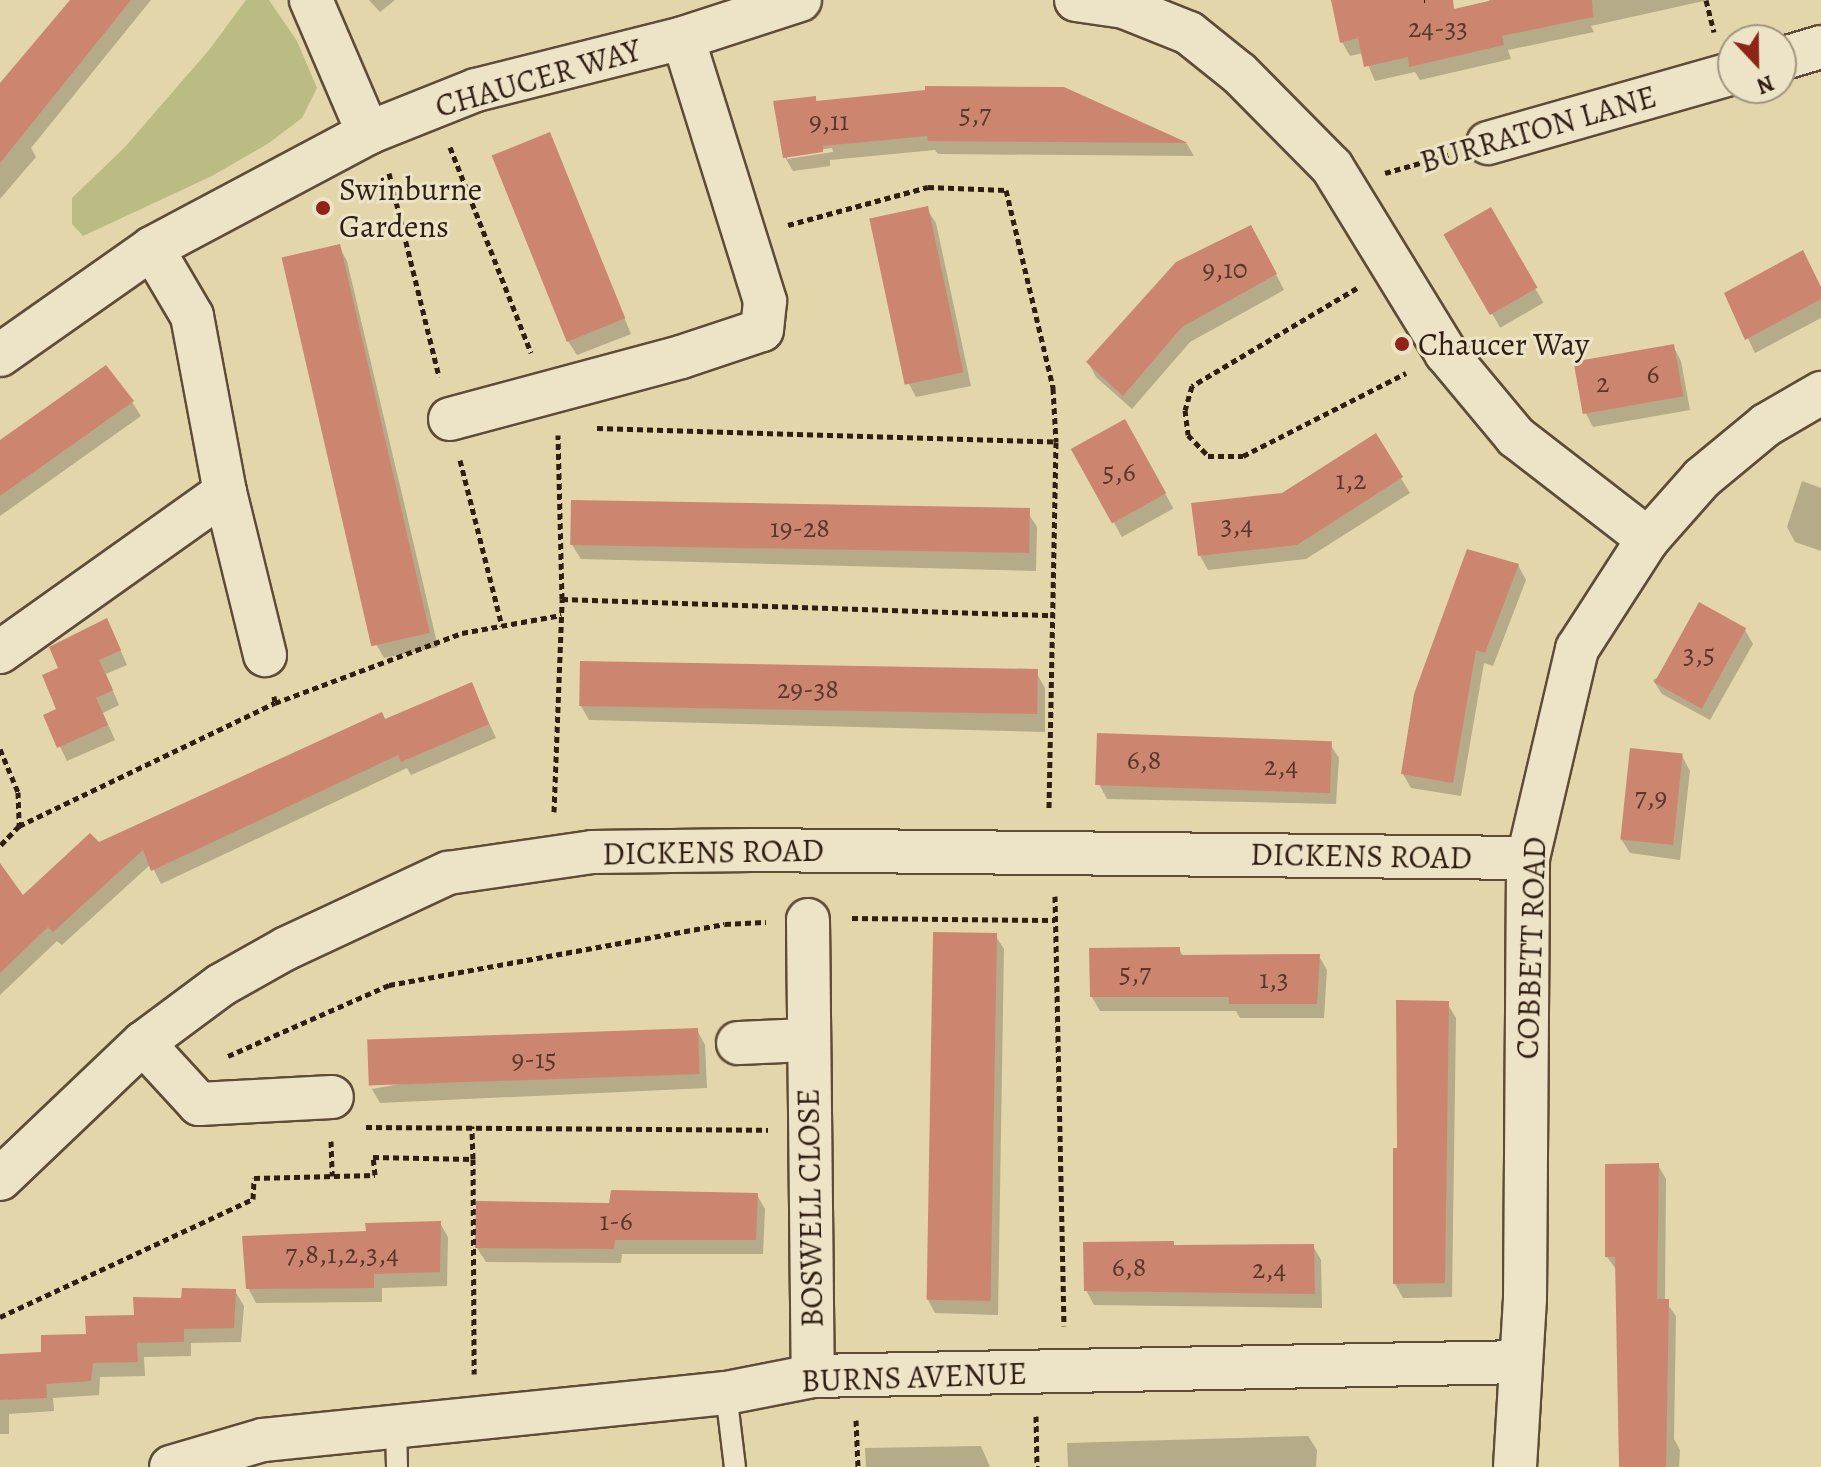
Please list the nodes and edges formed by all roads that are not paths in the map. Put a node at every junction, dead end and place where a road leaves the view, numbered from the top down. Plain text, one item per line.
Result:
1 (311, 0) edge
2 (800, 0) edge
3 (1076, 0) edge
4 (683, 38) junction
5 (1821, 47) edge
6 (1797, 54) edge
7 (1717, 78) edge
8 (368, 133) junction
9 (1488, 143) road end
10 (152, 248) junction
11 (0, 355) edge
12 (1821, 393) edge
13 (450, 419) dead end
14 (225, 492) junction
15 (1648, 539) junction
16 (0, 652) edge
17 (265, 655) road end
18 (1528, 858) junction
19 (808, 920) road end
20 (807, 1040) junction
21 (143, 1043) junction
22 (738, 1043) dead end
23 (332, 1112) road end
24 (0, 1179) edge
25 (1521, 1362) junction
26 (813, 1376) junction
27 (726, 1393) junction
28 (396, 1426) junction
29 (171, 1467) edge
30 (397, 1467) edge
31 (735, 1467) edge
32 (1515, 1467) edge

1 - 8 street
2 - 4 street, CHAUCER WAY
3 - 15 street
4 - 8 street, CHAUCER WAY
4 - 13 street
5 - 6 street
7 - 9 street, BURRATON LANE
8 - 10 street, CHAUCER WAY
10 - 11 street, CHAUCER WAY
10 - 14 street
12 - 15 street, COBBETT ROAD
14 - 16 street
14 - 17 street
15 - 18 street, COBBETT ROAD
18 - 21 street, DICKENS ROAD
18 - 25 street, COBBETT ROAD
19 - 20 street, BOSWELL CLOSE
20 - 22 street
20 - 26 street, BOSWELL CLOSE
21 - 23 street
21 - 24 street, DICKENS ROAD
25 - 26 street, BURNS AVENUE
25 - 32 street, COBBETT ROAD
26 - 27 street, BURNS AVENUE
27 - 28 street, BURNS AVENUE
27 - 31 lane
28 - 29 street, BURNS AVENUE
28 - 30 lane

